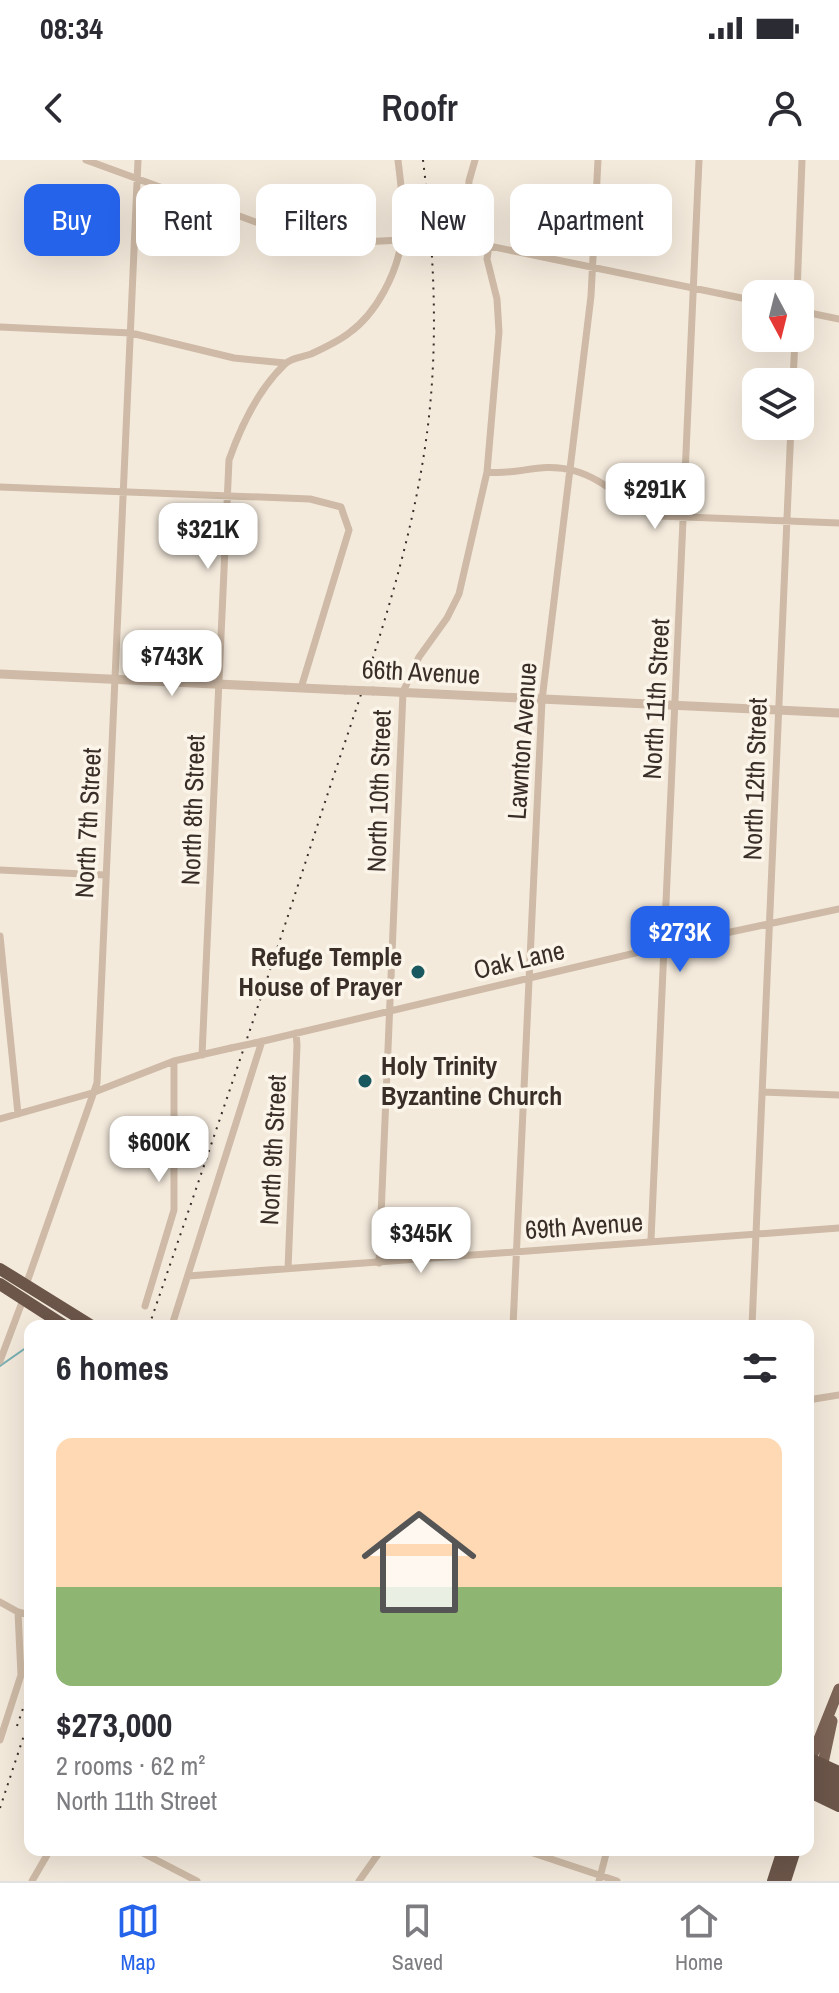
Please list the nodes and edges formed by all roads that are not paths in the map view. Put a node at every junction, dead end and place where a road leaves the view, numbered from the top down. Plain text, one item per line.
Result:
1 (86, 160) edge
2 (138, 160) edge
3 (398, 160) edge
4 (475, 160) edge
5 (598, 160) edge
6 (699, 160) edge
7 (802, 160) edge
8 (137, 179) junction
9 (400, 184) edge
10 (469, 184) edge
11 (392, 241) edge
12 (494, 246) edge
13 (398, 256) edge
14 (487, 256) edge
15 (593, 267) junction
16 (798, 280) edge
17 (694, 287) junction
18 (742, 298) edge
19 (814, 314) edge
20 (839, 319) edge
21 (0, 327) edge
22 (131, 333) junction
23 (285, 363) junction
24 (790, 440) edge
25 (570, 470) junction
26 (487, 472) junction
27 (0, 487) edge
28 (124, 491) junction
29 (226, 496) junction
30 (685, 518) junction
31 (787, 521) junction
32 (839, 523) edge
33 (0, 674) edge
34 (115, 679) junction
35 (219, 684) junction
36 (301, 688) junction
37 (403, 692) junction
38 (542, 700) junction
39 (676, 706) junction
40 (778, 709) junction
41 (839, 713) edge
42 (0, 870) edge
43 (105, 875) junction
44 (839, 909) edge
45 (769, 925) junction
46 (0, 936) edge
47 (665, 946) junction
48 (1, 964) edge
49 (529, 979) junction
50 (390, 1012) junction
51 (296, 1033) junction
52 (259, 1042) junction
53 (202, 1055) junction
54 (174, 1061) junction
55 (762, 1092) junction
56 (92, 1093) junction
57 (839, 1095) edge
58 (18, 1114) junction
59 (0, 1119) edge
60 (839, 1228) edge
61 (756, 1234) junction
62 (651, 1240) junction
63 (516, 1251) junction
64 (379, 1263) junction
65 (0, 1269) edge
66 (288, 1269) junction
67 (188, 1276) junction
68 (0, 1284) edge
69 (25, 1292) junction
70 (145, 1306) dead end
71 (58, 1320) edge
72 (80, 1320) edge
73 (176, 1320) edge
74 (513, 1320) edge
75 (752, 1320) edge
76 (0, 1361) edge
77 (839, 1395) edge
78 (814, 1399) edge
79 (0, 1602) edge
80 (18, 1612) junction
81 (24, 1614) edge
82 (837, 1695) edge
83 (0, 1739) edge
84 (814, 1761) edge
85 (814, 1763) edge
86 (814, 1764) edge
87 (814, 1765) edge
88 (839, 1772) edge
89 (839, 1783) edge
90 (814, 1792) edge
91 (814, 1794) edge
92 (839, 1794) edge
93 (839, 1806) edge
94 (47, 1856) edge
95 (149, 1856) edge
96 (377, 1856) edge
97 (540, 1856) edge
98 (606, 1856) edge
99 (781, 1856) edge
100 (793, 1856) edge
101 (600, 1878) edge
102 (32, 1881) edge
103 (197, 1881) edge
104 (359, 1881) edge
105 (617, 1881) edge
106 (773, 1881) edge
107 (785, 1881) edge

1 - 8 street
2 - 8 street, North 7th Street
3 - 9 street
4 - 10 street
5 - 15 street, Lawnton Avenue
6 - 17 street, North 11th Street
7 - 16 street
8 - 11 street
8 - 22 street, North 7th Street
12 - 15 street
13 - 23 street
14 - 26 street, North 10th Street
15 - 17 street
15 - 25 street, Lawnton Avenue
17 - 18 street
17 - 30 street, North 11th Street
19 - 20 street
21 - 22 street
22 - 23 street
22 - 28 street, North 7th Street
23 - 29 street, North 8th Street
24 - 31 street, North 12th Street
25 - 26 street
25 - 30 street
25 - 38 street, Lawnton Avenue
26 - 37 street, North 10th Street
27 - 28 street
28 - 29 street
28 - 34 street, North 7th Street
29 - 35 street, North 8th Street
29 - 36 street
30 - 31 street
30 - 39 street, North 11th Street
31 - 32 street
31 - 40 street, North 12th Street
33 - 34 street, 66th Avenue
34 - 35 street, 66th Avenue
34 - 43 street, North 7th Street
35 - 36 street, 66th Avenue
35 - 53 street, North 8th Street
36 - 37 street, 66th Avenue, bridge
37 - 38 street, 66th Avenue
37 - 50 street, North 10th Street
38 - 39 street, 66th Avenue
38 - 49 street, Lawnton Avenue
39 - 40 street, 66th Avenue
39 - 47 street, North 11th Street
40 - 41 street, 66th Avenue
40 - 45 street, North 12th Street
42 - 43 street
43 - 56 street, North 7th Street
44 - 45 street, Oak Lane
45 - 47 street, Oak Lane
45 - 55 street, North 12th Street
46 - 48 street
47 - 49 street, Oak Lane
47 - 62 street, North 11th Street
48 - 58 street
49 - 50 street, Oak Lane
49 - 63 street, Lawnton Avenue
50 - 51 street, Oak Lane
50 - 64 street, North 10th Street
51 - 52 street, Oak Lane
51 - 66 street, North 9th Street
52 - 53 street, Oak Lane, bridge
52 - 67 street
53 - 54 street
54 - 56 street
54 - 70 street
55 - 57 street
55 - 61 street, North 12th Street
56 - 58 street
56 - 69 street, North 7th Street
58 - 59 street
60 - 61 street, 69th Avenue
61 - 62 street, 69th Avenue
61 - 75 street, North 12th Street
62 - 63 street, 69th Avenue
63 - 64 street, 69th Avenue
63 - 74 street, Lawnton Avenue
64 - 66 street, 69th Avenue
65 - 69 highway
66 - 67 street, 69th Avenue
67 - 73 street
68 - 69 highway
69 - 71 highway
69 - 72 highway
69 - 76 street, North 7th Street
77 - 78 street
79 - 80 street
80 - 81 street
80 - 83 street
82 - 84 main road
82 - 85 main road
86 - 88 highway
87 - 89 highway
90 - 92 highway
91 - 93 highway
94 - 102 street
95 - 103 street
96 - 104 street
97 - 101 street
98 - 101 street
99 - 106 highway
100 - 107 highway
101 - 105 street

